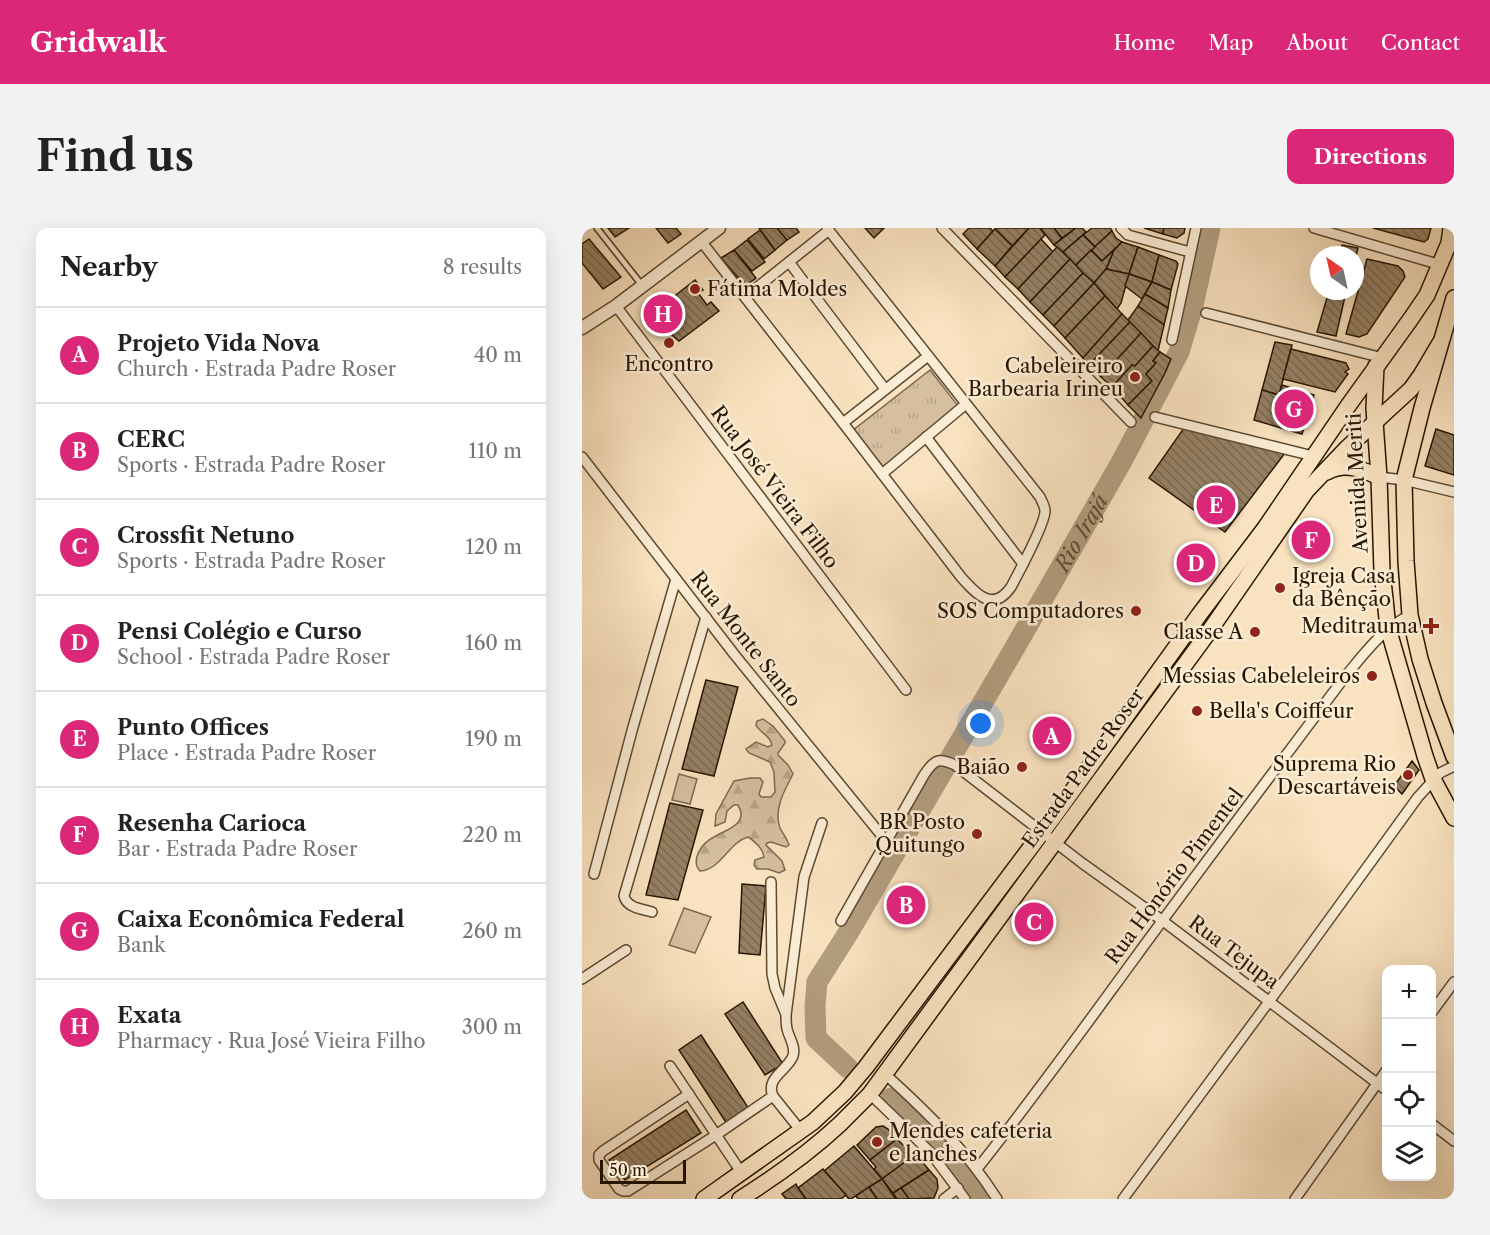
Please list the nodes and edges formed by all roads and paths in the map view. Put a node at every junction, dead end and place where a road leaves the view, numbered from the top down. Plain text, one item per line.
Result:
1 (597, 228) edge
2 (719, 228) edge
3 (942, 228) edge
4 (1121, 228) edge
5 (1196, 228) edge
6 (1314, 228) edge
7 (1451, 228) edge
8 (828, 229) edge
9 (701, 242) junction
10 (1190, 252) junction
11 (789, 262) junction
12 (1440, 265) junction
13 (643, 286) junction
14 (745, 297) junction
15 (1454, 298) edge
16 (616, 306) junction
17 (1206, 313) dead end
18 (582, 328) edge
19 (1172, 340) dead end
20 (1440, 343) junction
21 (928, 356) junction
22 (1379, 362) junction
23 (885, 390) junction
24 (966, 404) junction
25 (1155, 417) dead end
26 (1131, 422) dead end
27 (843, 423) junction
28 (1375, 423) junction
29 (926, 437) junction
30 (1313, 456) junction
31 (582, 457) edge
32 (882, 474) junction
33 (1322, 475) junction
34 (1379, 477) junction
35 (1404, 480) junction
36 (1454, 492) edge
37 (1023, 564) junction
38 (676, 579) junction
39 (1410, 615) junction
40 (706, 617) junction
41 (1388, 628) junction
42 (906, 690) dead end
43 (1454, 757) edge
44 (1454, 766) edge
45 (1433, 779) junction
46 (1454, 818) edge
47 (822, 824) dead end
48 (1042, 832) junction
49 (886, 841) junction
50 (1055, 841) junction
51 (594, 874) dead end
52 (771, 882) dead end
53 (652, 912) dead end
54 (842, 921) dead end
55 (1163, 921) junction
56 (626, 950) dead end
57 (582, 979) edge
58 (1454, 982) edge
59 (1269, 1001) junction
60 (1436, 1005) edge
61 (786, 1015) junction
62 (669, 1066) dead end
63 (1385, 1073) edge
64 (885, 1074) junction
65 (1377, 1084) junction
66 (1382, 1087) edge
67 (689, 1094) junction
68 (870, 1094) junction
69 (773, 1096) junction
70 (1435, 1127) edge
71 (801, 1131) junction
72 (716, 1135) junction
73 (1454, 1141) edge
74 (977, 1169) junction
75 (741, 1172) junction
76 (958, 1188) junction
77 (704, 1199) edge
78 (740, 1199) edge
79 (944, 1199) edge
80 (965, 1199) edge
81 (997, 1199) edge
82 (1123, 1199) edge
83 (1294, 1199) edge

1 - 13 lane
2 - 9 street
3 - 26 street
4 - 10 street
5 - 10 street
6 - 12 street
7 - 12 main road
8 - 11 street
8 - 21 street
9 - 13 street
9 - 14 street
10 - 19 street
11 - 14 street
11 - 23 street
12 - 22 main road
13 - 16 street
14 - 27 street
15 - 20 main road
16 - 18 street
16 - 42 street, Rua José Vieira Filho
17 - 22 street
20 - 28 main road, Estrada Padre Roser
20 - 35 main road
21 - 23 street
21 - 24 street
22 - 28 main road, Avenida Meriti
22 - 30 main road, Estrada Padre Roser
23 - 27 street
24 - 29 street
24 - 37 street
25 - 30 street
27 - 32 street
28 - 33 main road, Estrada Padre Roser
28 - 34 main road, Avenida Meriti
29 - 32 street
29 - 37 street
30 - 48 main road, Estrada Padre Roser
31 - 38 street, Rua Monte Santo
32 - 37 street
33 - 34 main road
33 - 50 main road, Estrada Padre Roser
34 - 35 street
34 - 41 main road, Avenida Meriti
35 - 36 street
35 - 39 main road
38 - 40 street, Rua Monte Santo
38 - 51 street
39 - 41 street, Rua Honório Pimentel
39 - 43 main road
40 - 49 street, Rua Monte Santo
40 - 53 street
41 - 45 main road, Avenida Meriti
41 - 55 street, Rua Honório Pimentel
44 - 45 street
45 - 46 main road, Avenida Meriti
45 - 59 street
47 - 61 street
48 - 49 street, Rua Tejupa
48 - 50 street, Rua Tejupa
48 - 71 main road, Estrada Padre Roser
49 - 54 street, Rua Tejupa
50 - 55 street, Rua Tejupa
50 - 64 main road, Estrada Padre Roser
52 - 61 street
55 - 59 street, Rua Tejupa
55 - 74 street, Rua Honório Pimentel
56 - 57 street
58 - 60 street
59 - 65 street, Rua Tejupa
59 - 82 street
61 - 69 street
62 - 67 street
63 - 65 street
64 - 68 main road, Estrada Padre Roser
64 - 74 street
65 - 66 street, Rua Tejupa
65 - 83 street
67 - 72 street
67 - 72 street
68 - 76 street
68 - 78 main road, Estrada Padre Roser
69 - 71 street
69 - 72 street
70 - 73 street
71 - 75 main road, Estrada Padre Roser
72 - 75 street
74 - 81 street
75 - 77 main road, Estrada Padre Roser
76 - 79 street
76 - 80 street

